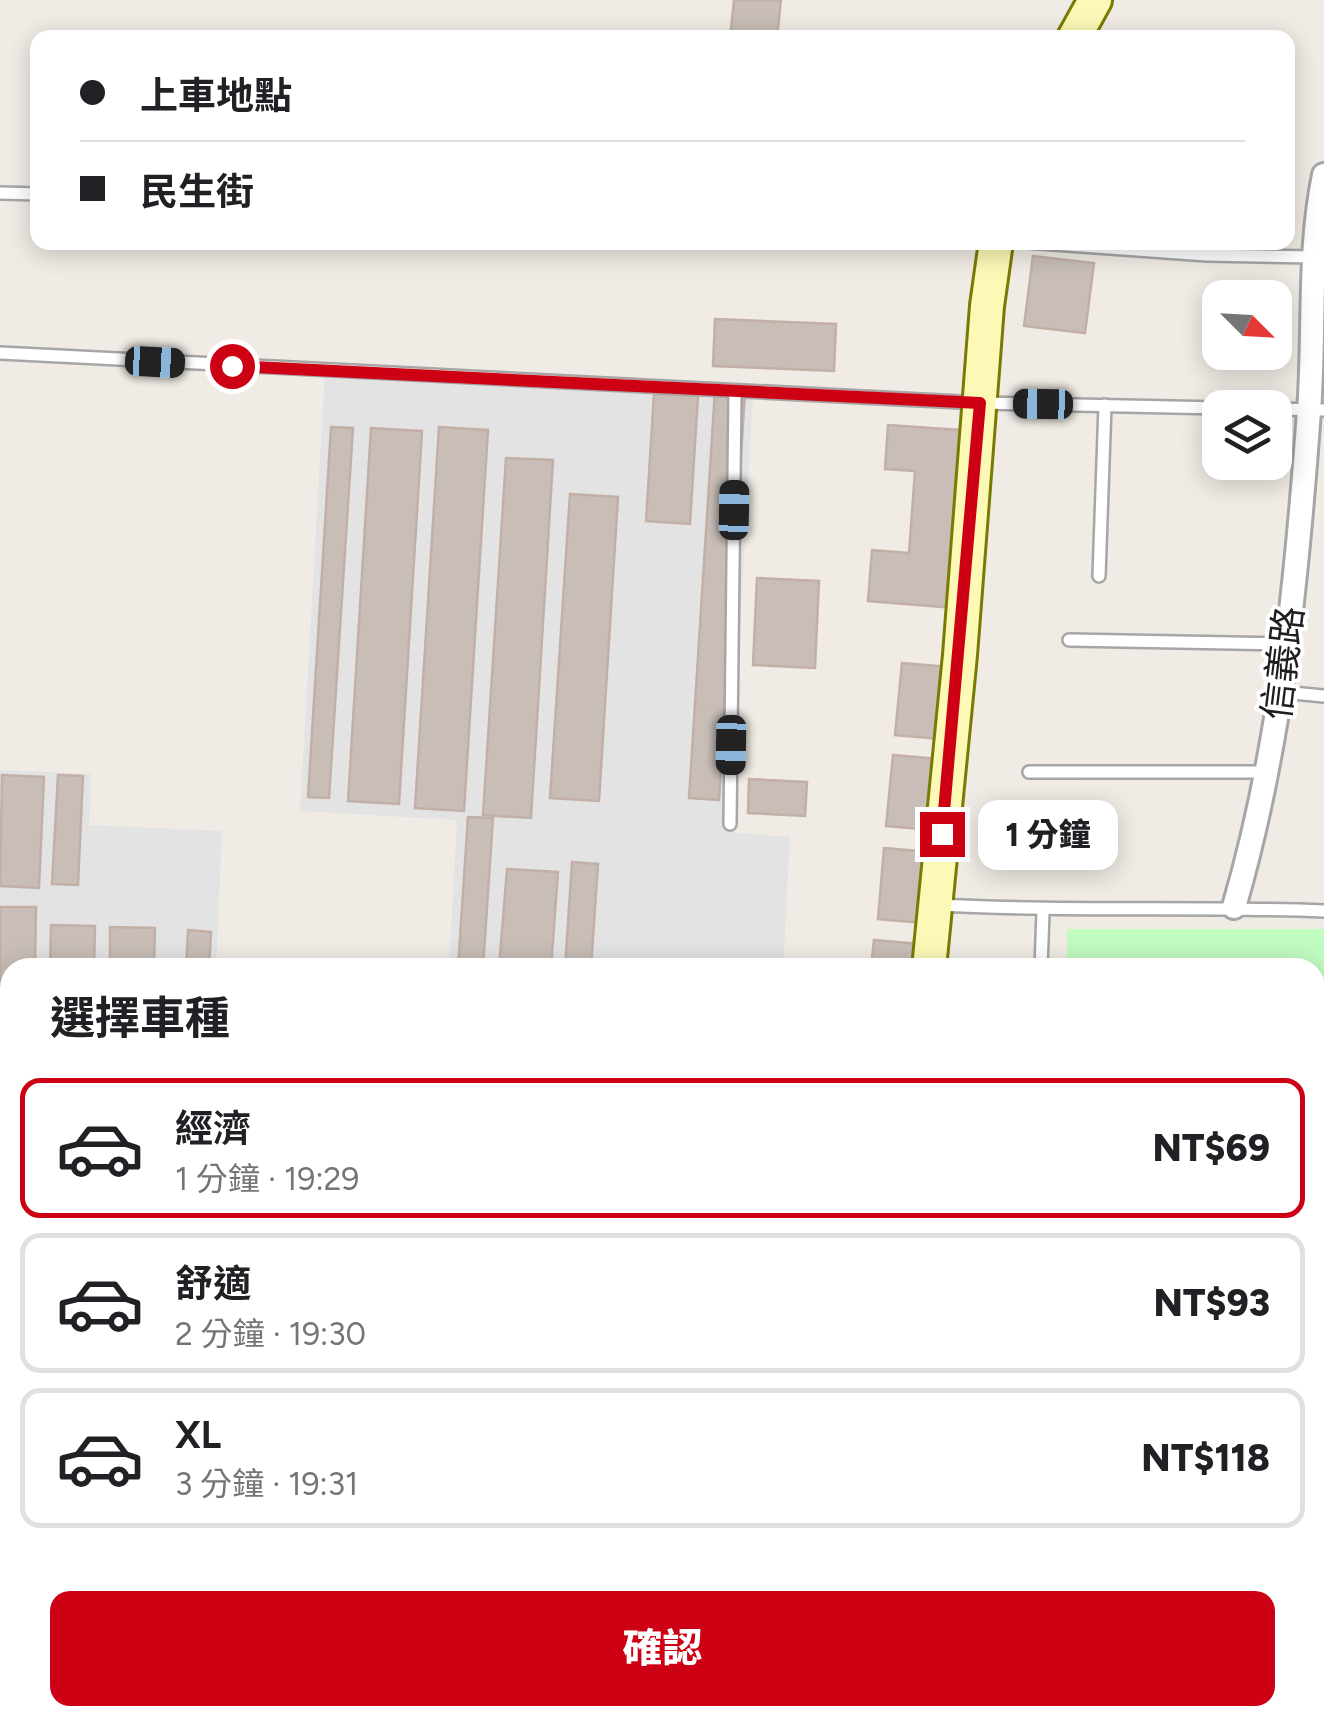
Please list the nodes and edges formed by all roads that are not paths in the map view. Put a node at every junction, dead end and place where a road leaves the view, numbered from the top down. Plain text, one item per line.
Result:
1 (1094, 0) edge
2 (1078, 30) edge
3 (1324, 175) edge
4 (0, 193) edge
5 (30, 194) edge
6 (995, 250) edge
7 (1137, 250) edge
8 (1320, 257) edge
9 (0, 354) edge
10 (735, 392) junction
11 (980, 403) junction
12 (1105, 406) junction
13 (1202, 408) edge
14 (1292, 409) edge
15 (1317, 410) edge
16 (1098, 576) dead end
17 (1069, 640) dead end
18 (1287, 644) junction
19 (1282, 692) junction
20 (1324, 696) edge
21 (1029, 772) dead end
22 (1266, 772) junction
23 (730, 824) dead end
24 (935, 905) junction
25 (1234, 908) junction
26 (1324, 910) edge
27 (1043, 911) junction
28 (930, 958) edge
29 (1041, 958) edge

1 - 2 street
3 - 8 street, 信義路
4 - 5 lane
6 - 11 street
7 - 8 lane
8 - 15 street, 信義路
9 - 10 lane
10 - 11 lane
10 - 23 lane
11 - 12 lane
11 - 24 street
12 - 13 lane
12 - 16 lane
14 - 15 lane
15 - 18 street, 信義路
17 - 18 lane
18 - 19 street, 信義路
19 - 20 lane
19 - 22 street, 信義路
21 - 22 lane
22 - 25 street, 信義路
24 - 27 lane
24 - 28 street
25 - 26 lane
25 - 27 lane
27 - 29 lane

